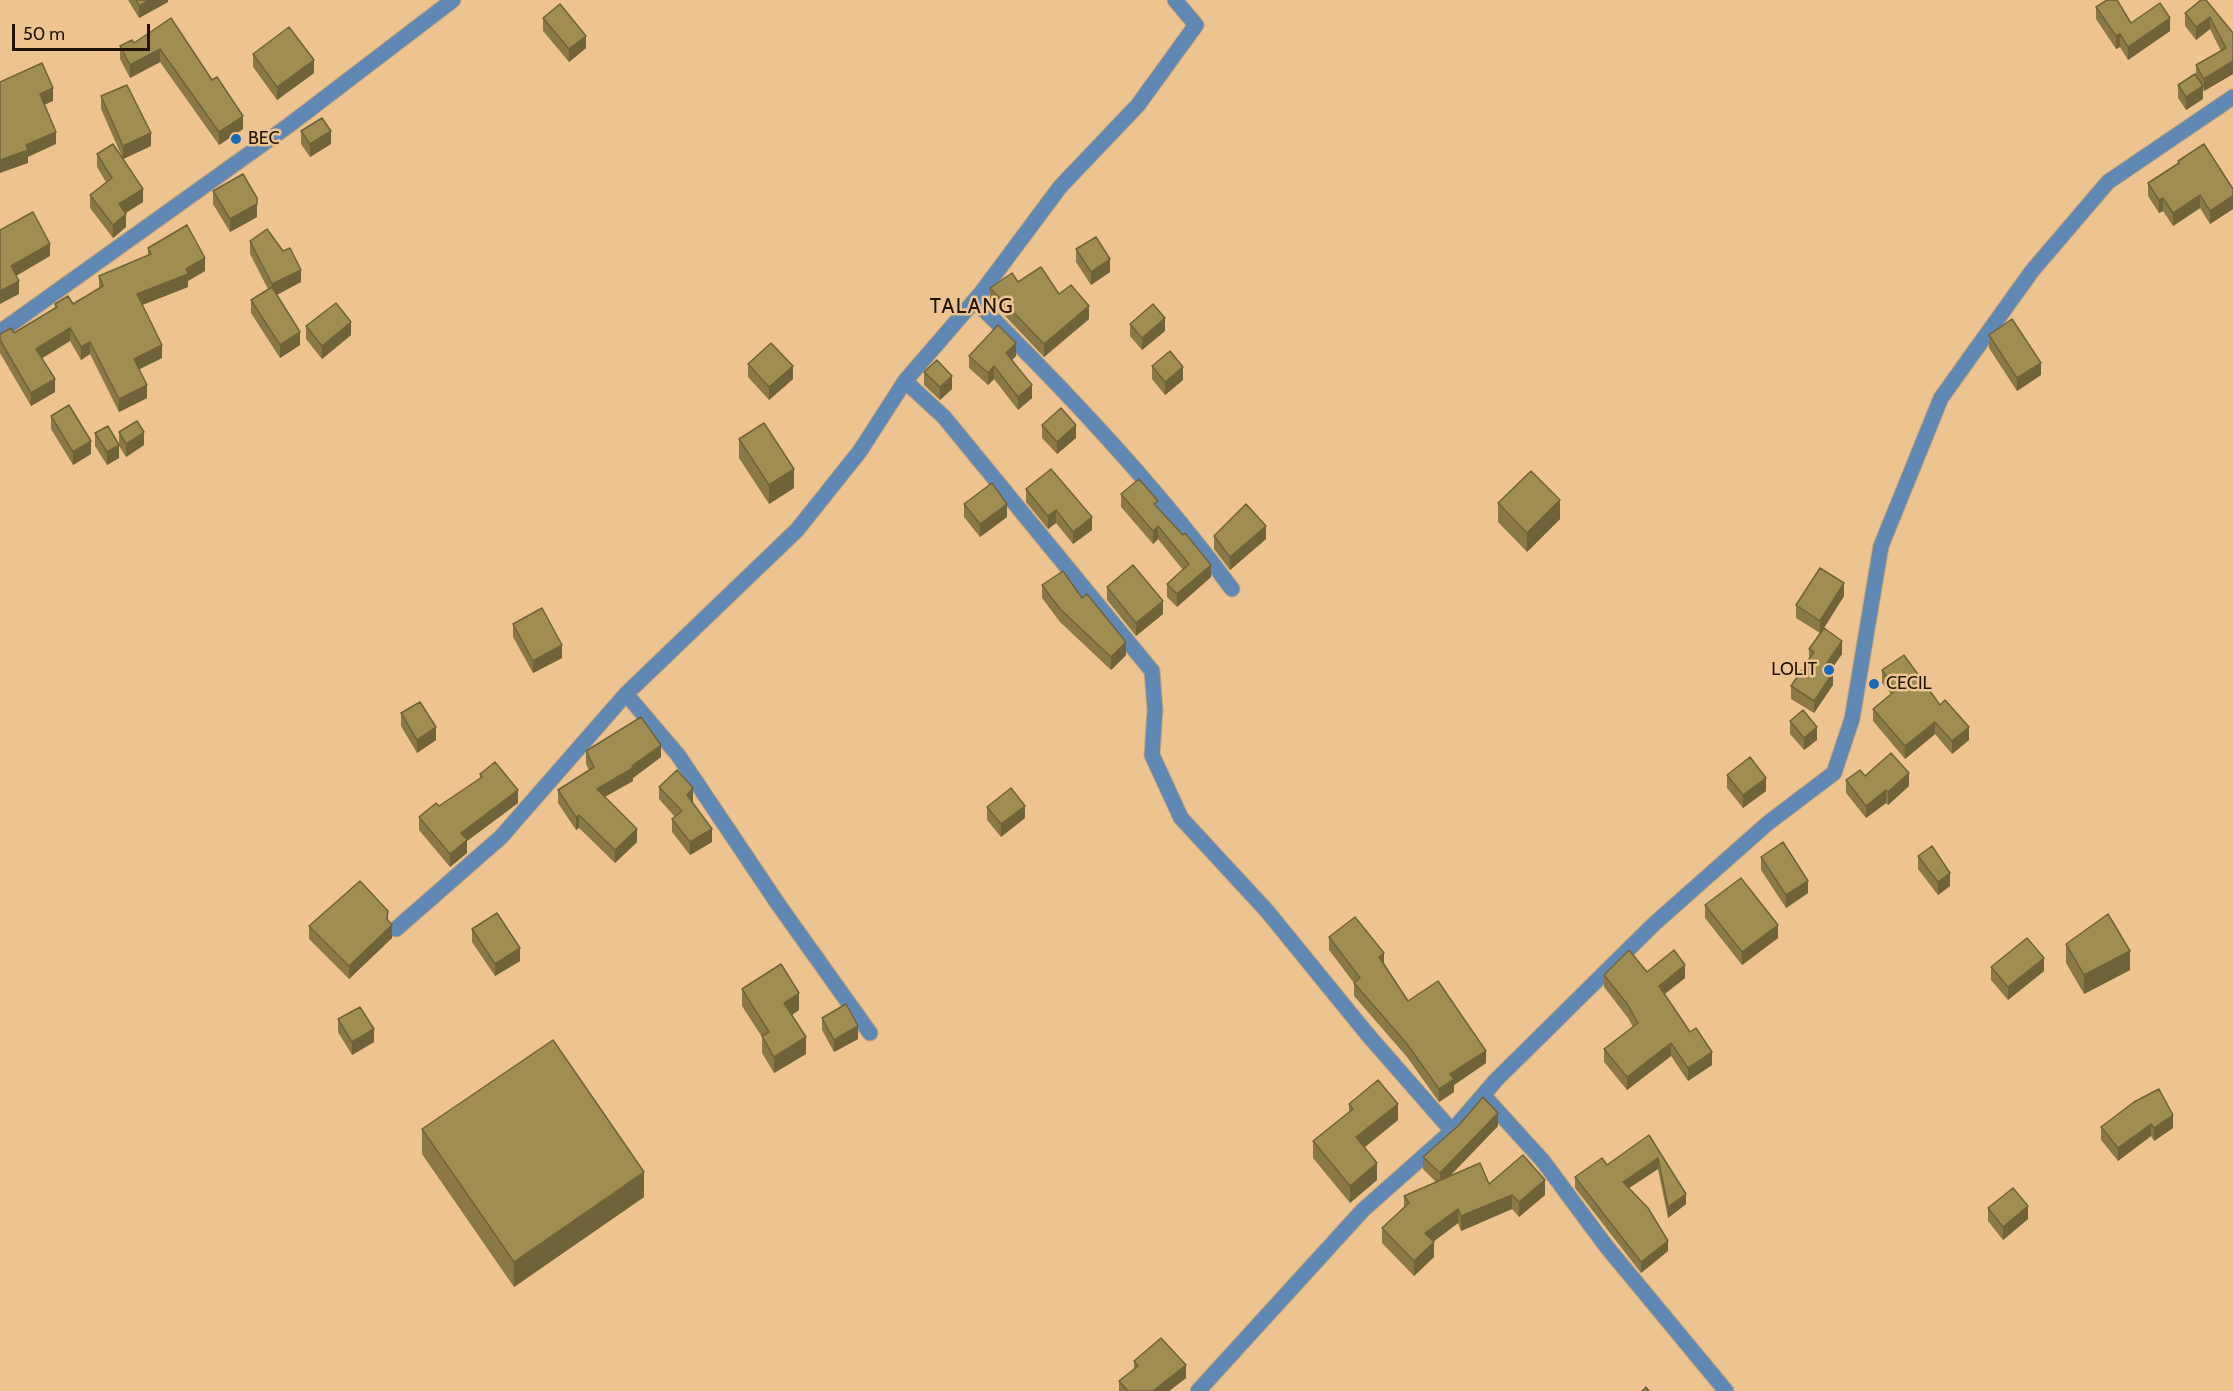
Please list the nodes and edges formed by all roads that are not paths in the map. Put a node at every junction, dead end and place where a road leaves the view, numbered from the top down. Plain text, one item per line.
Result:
1 (453, 0) edge
2 (1175, 0) edge
3 (2233, 97) edge
4 (975, 301) junction
5 (0, 332) edge
6 (905, 381) junction
7 (1232, 589) dead end
8 (626, 694) junction
9 (396, 929) dead end
10 (870, 1033) dead end
11 (1483, 1095) junction
12 (1452, 1131) junction
13 (1198, 1391) edge
14 (1726, 1391) edge

1 - 5 street
2 - 4 street
3 - 11 street
4 - 6 street
4 - 7 street
6 - 8 street
6 - 12 street
8 - 9 street
8 - 10 street
11 - 12 street
11 - 14 street
12 - 13 street

